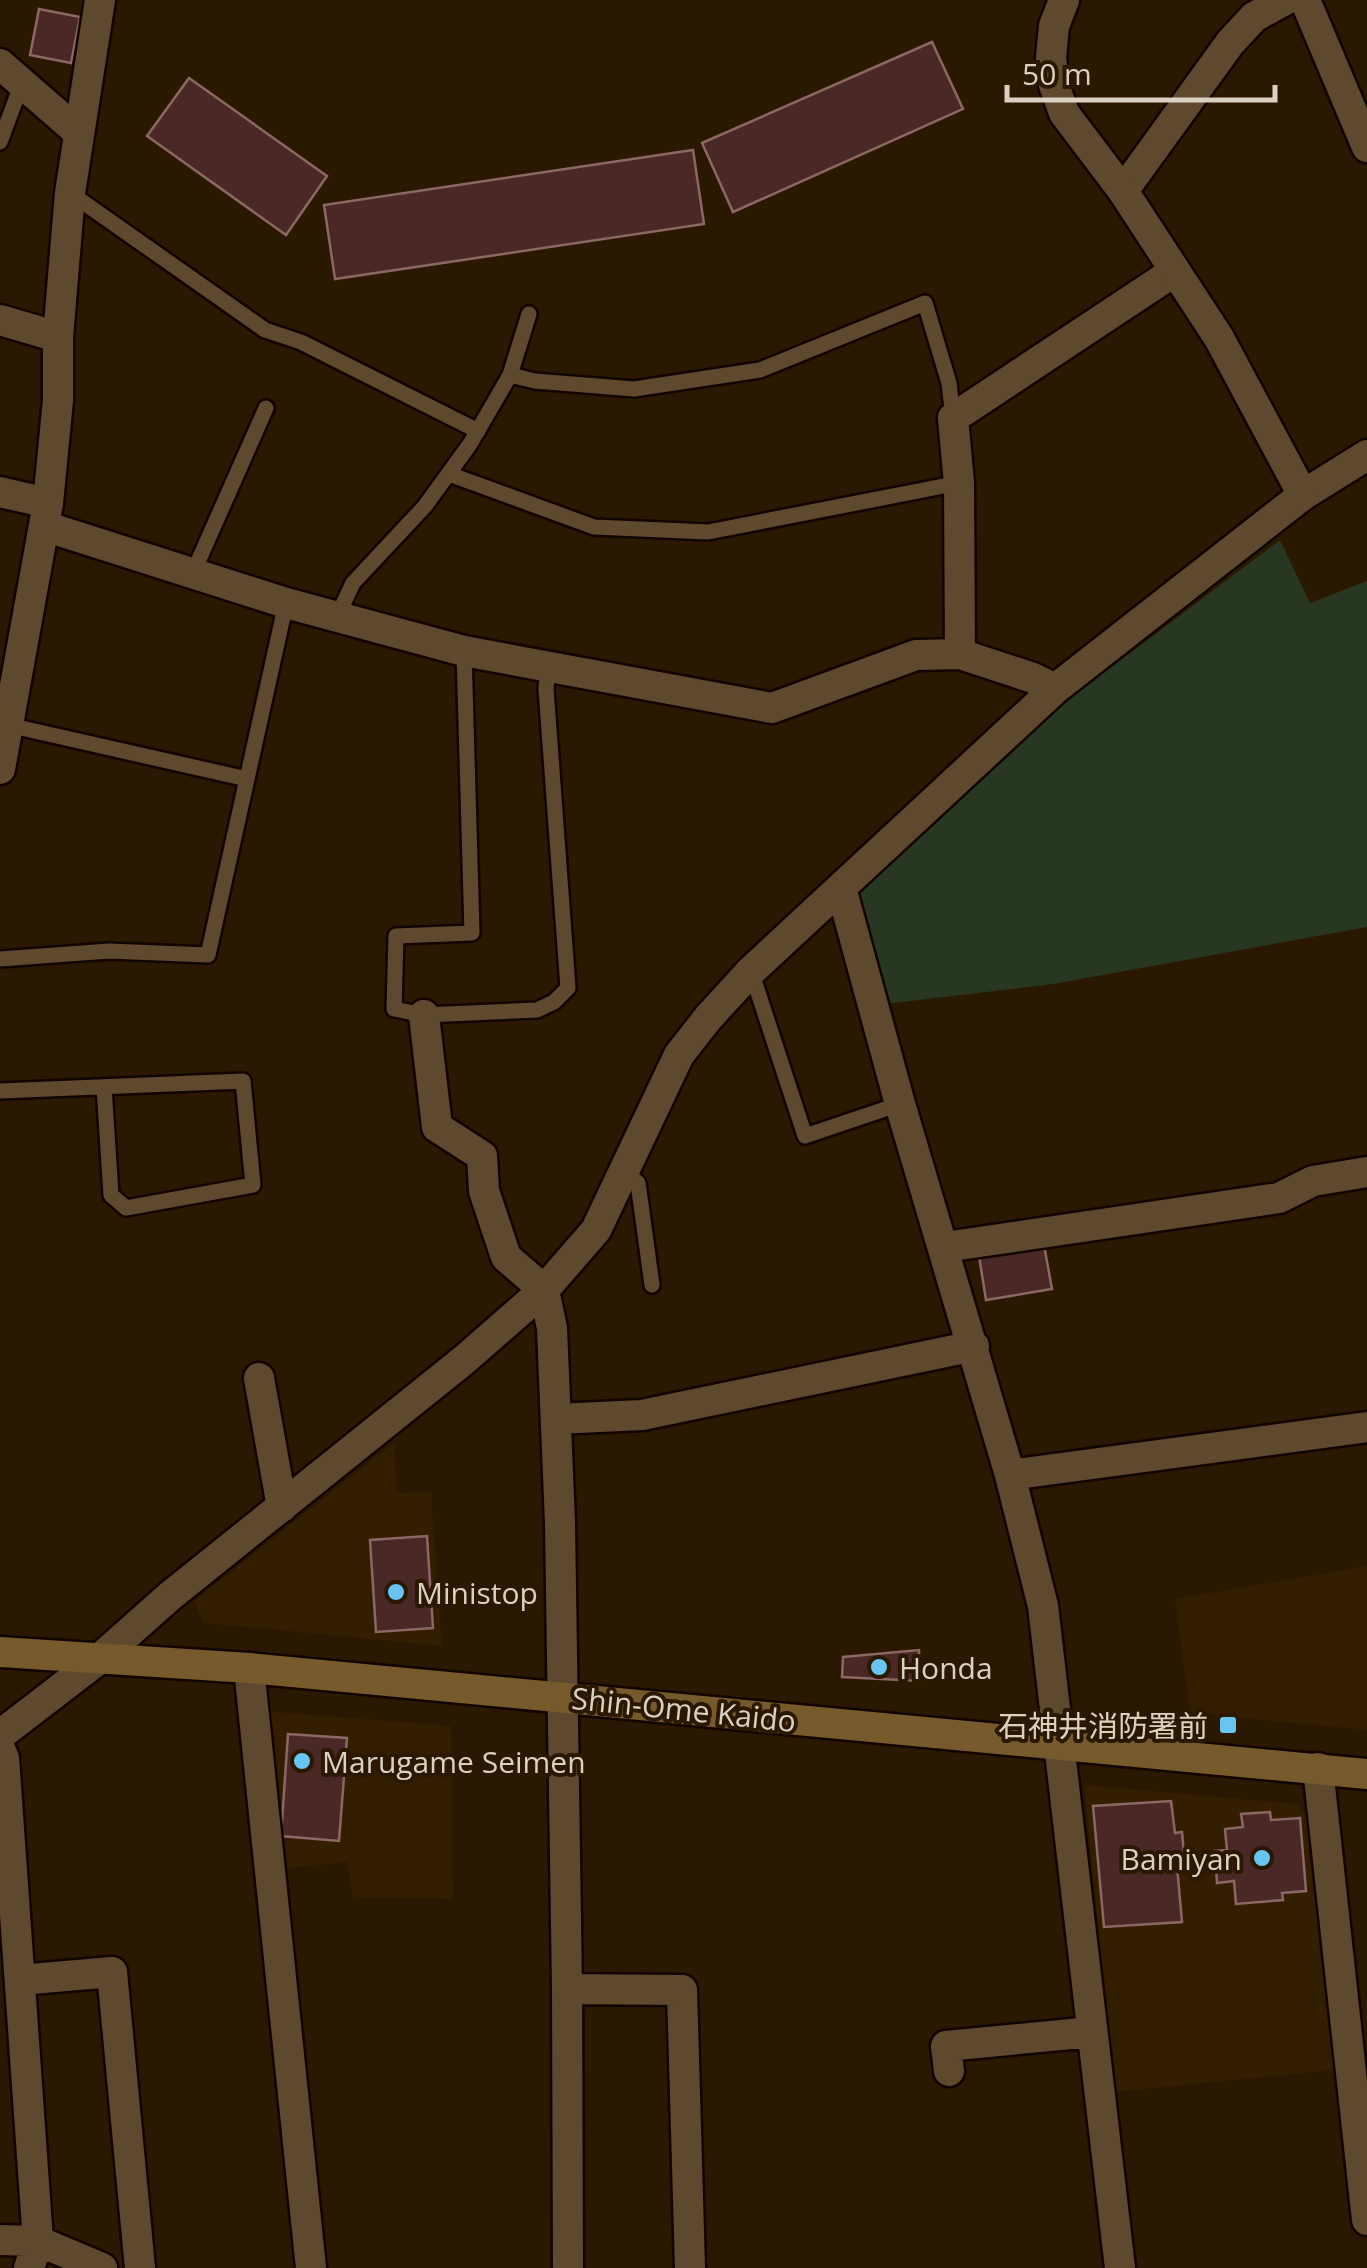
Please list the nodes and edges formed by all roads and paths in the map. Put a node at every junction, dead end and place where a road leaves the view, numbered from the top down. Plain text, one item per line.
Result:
1 (100, 0) edge
2 (1064, 0) edge
3 (1285, 0) edge
4 (1304, 0) edge
5 (11, 74) edge
6 (78, 132) junction
7 (0, 142) edge
8 (1367, 147) edge
9 (1123, 190) junction
10 (70, 194) junction
11 (1176, 272) junction
12 (529, 314) dead end
13 (0, 320) edge
14 (58, 337) junction
15 (510, 376) junction
16 (266, 408) dead end
17 (953, 418) junction
18 (478, 430) junction
19 (1367, 455) edge
20 (449, 474) junction
21 (959, 484) junction
22 (0, 492) edge
23 (1303, 496) junction
24 (46, 514) junction
25 (193, 573) junction
26 (286, 603) junction
27 (337, 617) junction
28 (464, 652) junction
29 (960, 654) junction
30 (548, 666) junction
31 (1055, 689) junction
32 (8, 725) junction
33 (0, 769) edge
34 (247, 779) junction
35 (841, 888) junction
36 (0, 959) edge
37 (752, 971) junction
38 (424, 1015) junction
39 (104, 1087) junction
40 (0, 1092) edge
41 (900, 1104) junction
42 (624, 1170) junction
43 (1367, 1172) edge
44 (945, 1247) junction
45 (652, 1286) dead end
46 (544, 1290) junction
47 (974, 1346) junction
48 (258, 1378) dead end
49 (556, 1419) junction
50 (1367, 1427) edge
51 (1010, 1475) junction
52 (282, 1507) junction
53 (0, 1652) edge
54 (98, 1659) junction
55 (249, 1668) junction
56 (561, 1697) junction
57 (0, 1734) edge
58 (1062, 1746) junction
59 (0, 1750) edge
60 (1318, 1768) junction
61 (1367, 1774) edge
62 (20, 1980) junction
63 (568, 1989) junction
64 (1092, 2032) junction
65 (949, 2071) dead end
66 (1367, 2220) edge
67 (0, 2240) edge
68 (34, 2255) edge
69 (102, 2268) edge
70 (140, 2268) edge
71 (311, 2268) edge
72 (568, 2268) edge
73 (690, 2268) edge
74 (1120, 2268) edge

1 - 6 street
2 - 9 street
3 - 9 street
4 - 8 street
5 - 6 street
5 - 7 lane
6 - 10 street
9 - 11 street
10 - 14 street
10 - 18 lane
11 - 17 street
11 - 23 street
12 - 15 lane
13 - 14 street
14 - 24 street
15 - 17 lane
15 - 18 lane
16 - 25 lane
17 - 21 street
18 - 20 lane
19 - 23 street
20 - 21 lane
20 - 27 lane
21 - 29 street
22 - 24 street
23 - 31 street
24 - 25 street
24 - 32 street
25 - 26 street
26 - 27 street
26 - 34 lane
27 - 28 street
28 - 30 street
28 - 38 lane
29 - 30 street
29 - 31 street
30 - 38 lane
31 - 35 street
32 - 33 street
32 - 34 lane
34 - 36 lane
35 - 37 street
35 - 41 street
37 - 41 lane
37 - 42 street
38 - 46 street
39 - 39 lane
39 - 40 lane
41 - 44 street
42 - 45 lane
42 - 46 street
43 - 44 street
44 - 47 street
46 - 49 street
46 - 52 street
47 - 49 street
47 - 51 street
48 - 52 street
49 - 56 street
50 - 51 street
51 - 58 street
52 - 54 street
53 - 54 main road, Shin-Ome Kaido
54 - 55 main road, Shin-Ome Kaido
54 - 57 street
55 - 56 main road, Shin-Ome Kaido
55 - 71 street
56 - 58 main road, Shin-Ome Kaido
56 - 63 street
58 - 60 main road, Shin-Ome Kaido
58 - 64 street
59 - 62 street
60 - 61 main road, Shin-Ome Kaido
60 - 66 street
62 - 68 street
62 - 70 street
63 - 72 street
63 - 73 street
64 - 65 street
64 - 74 street
67 - 68 street
68 - 69 street

